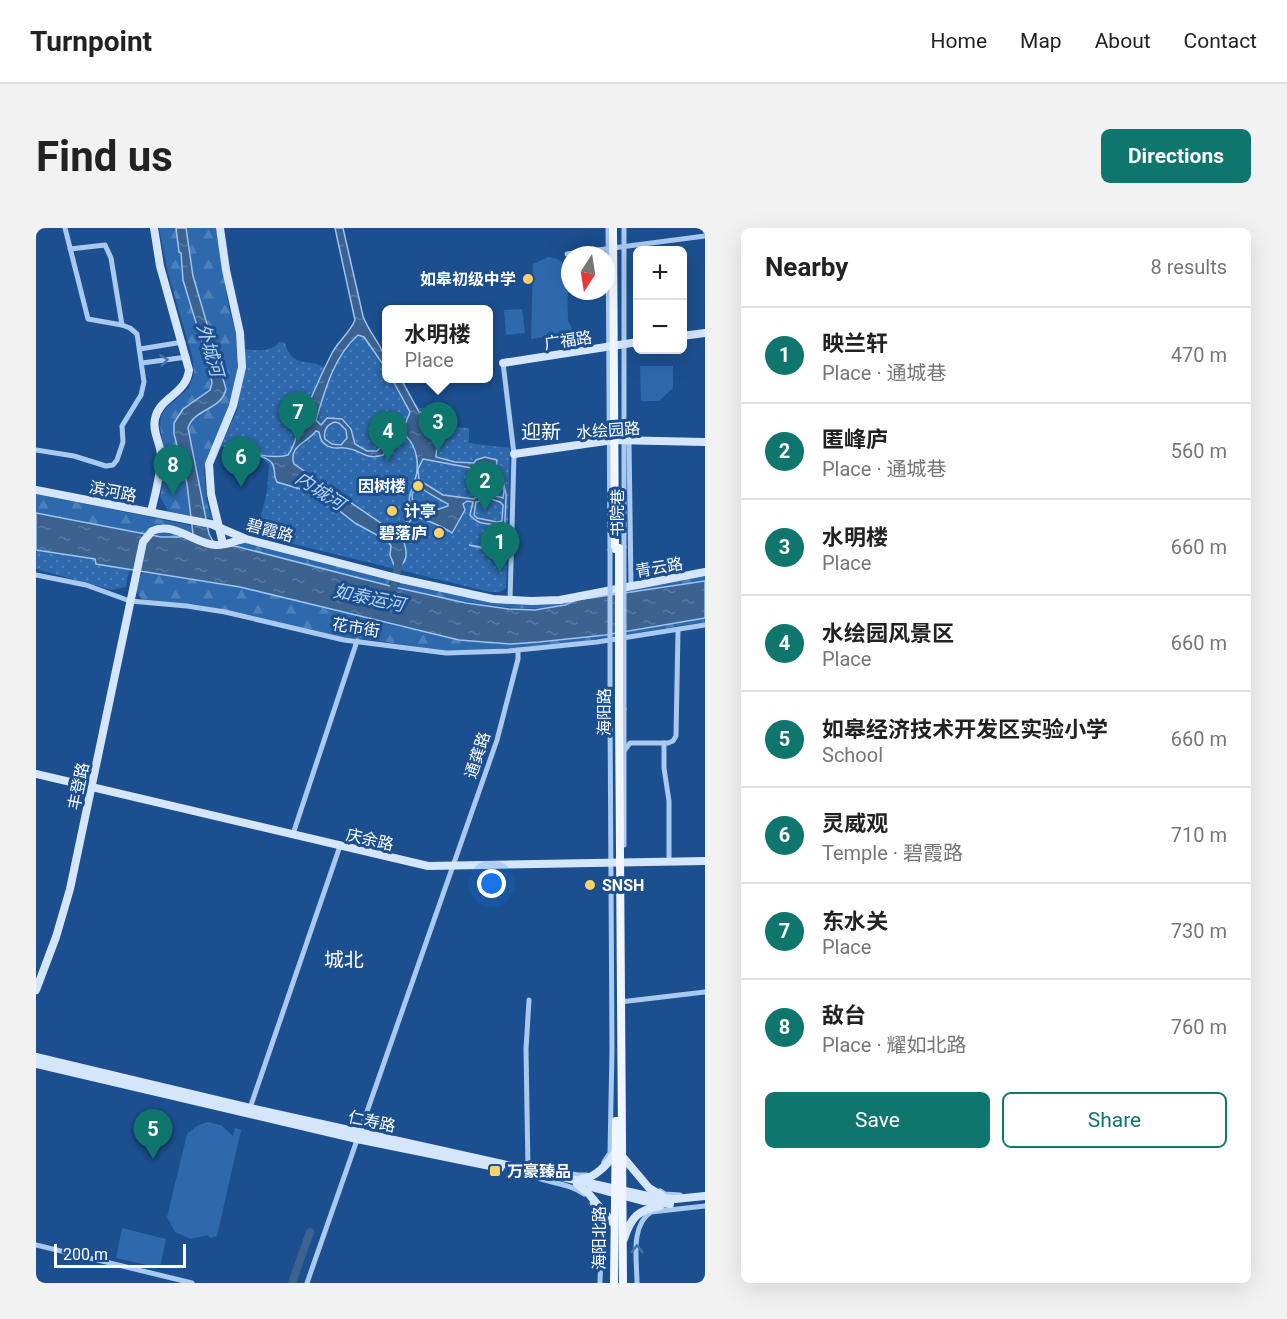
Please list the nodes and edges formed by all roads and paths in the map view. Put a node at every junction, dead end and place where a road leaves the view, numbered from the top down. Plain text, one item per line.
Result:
1 (65, 228) edge
2 (154, 228) edge
3 (220, 228) edge
4 (608, 228) edge
5 (613, 228) edge
6 (618, 228) edge
7 (624, 228) edge
8 (705, 236) edge
9 (616, 248) junction
10 (70, 249) junction
11 (122, 324) junction
12 (705, 333) edge
13 (687, 335) edge
14 (183, 342) junction
15 (633, 343) edge
16 (616, 346) junction
17 (140, 349) junction
18 (186, 357) junction
19 (142, 363) junction
20 (502, 363) joint
21 (619, 440) junction
22 (705, 442) edge
23 (36, 450) edge
24 (514, 454) junction
25 (36, 490) edge
26 (151, 512) junction
27 (220, 527) junction
28 (246, 539) junction
29 (221, 545) junction
30 (705, 572) edge
31 (36, 575) edge
32 (631, 586) junction
33 (617, 588) joint
34 (510, 601) junction
35 (130, 602) junction
36 (705, 625) edge
37 (678, 631) junction
38 (357, 641) junction
39 (518, 650) junction
40 (664, 743) junction
41 (618, 751) junction
42 (36, 774) edge
43 (91, 788) junction
44 (293, 834) junction
45 (340, 846) junction
46 (705, 861) edge
47 (669, 862) junction
48 (618, 863) junction
49 (453, 867) junction
50 (36, 990) edge
51 (705, 992) edge
52 (529, 1000) dead end
53 (622, 1002) junction
54 (36, 1057) edge
55 (36, 1064) edge
56 (250, 1108) junction
57 (358, 1135) junction
58 (619, 1155) junction
59 (527, 1171) junction
60 (577, 1181) junction
61 (618, 1192) junction
62 (705, 1195) edge
63 (678, 1202) junction
64 (705, 1203) edge
65 (613, 1223) junction
66 (623, 1244) junction
67 (36, 1245) edge
68 (192, 1283) edge
69 (307, 1283) edge
70 (600, 1283) edge
71 (614, 1283) edge
72 (623, 1283) edge
73 (637, 1283) edge

1 - 10 street
2 - 14 street
3 - 27 street
4 - 9 street
5 - 9 main road, 海阳路
6 - 9 main road, 海阳路
7 - 9 street
8 - 9 street
9 - 16 main road, 海阳路
10 - 11 street
10 - 11 street
11 - 17 street
12 - 13 street
14 - 17 street
14 - 18 street
15 - 16 street, 广福路
16 - 20 street, 广福路
16 - 21 main road, 海阳路
17 - 19 street
19 -> 18 street
18 - 26 street
19 - 23 street
20 - 24 street
21 - 22 street, 水绘园路
21 - 24 street, 水绘园路
21 - 32 street, 书院巷
21 - 41 main road, 海阳路, bridge
24 - 34 street
25 - 26 street, 滨河路
26 - 27 street, 滨河路
27 - 28 street, 碧霞路
27 - 29 street
28 - 29 street
28 - 34 street, 碧霞路
29 - 35 street, 丰登路
30 - 32 street, 青云路
31 - 35 street, 花市街
32 - 33 street, 青云路
33 - 34 street, 碧霞路
35 - 38 street, 花市街
35 - 43 street, 丰登路
36 - 37 street, 花市街
37 - 39 street, 花市街
37 - 40 street
38 - 39 street, 花市街
38 - 44 street
39 - 49 street, 通龚路
40 - 41 street
40 - 47 street
41 - 48 main road, 海阳路
42 - 43 street, 庆余路
43 - 44 street, 庆余路
43 - 50 street, 丰登路
44 - 45 street, 庆余路
45 - 49 street, 庆余路
45 - 56 street
46 - 47 street, 庆余路
47 - 48 street, 庆余路
48 - 49 street, 庆余路
48 - 53 main road, 海阳路
48 - 58 main road, 海阳路
48 - 59 street
49 - 57 street, 通龚路
51 - 53 street
52 - 59 street
53 - 58 main road, 海阳路
53 - 62 street
54 - 56 street, 仁寿路
55 - 57 street, 仁寿路
56 - 57 street, 仁寿路
57 - 59 street, 仁寿路
57 - 69 street, 通龚路
58 - 60 street
58 - 61 main road, 海阳路
58 - 63 street
59 - 60 street, 仁寿路
59 - 70 street
60 - 61 street, 仁寿路
60 - 65 street
61 - 63 street, 仁寿路
61 - 65 main road, 海阳北路
61 - 66 main road, 海阳北路
62 - 63 street, 仁寿路
63 - 64 street, 仁寿路
63 - 66 street
73 -> 64 street
65 - 71 main road, 海阳北路
66 - 72 main road, 海阳北路
67 - 68 street

